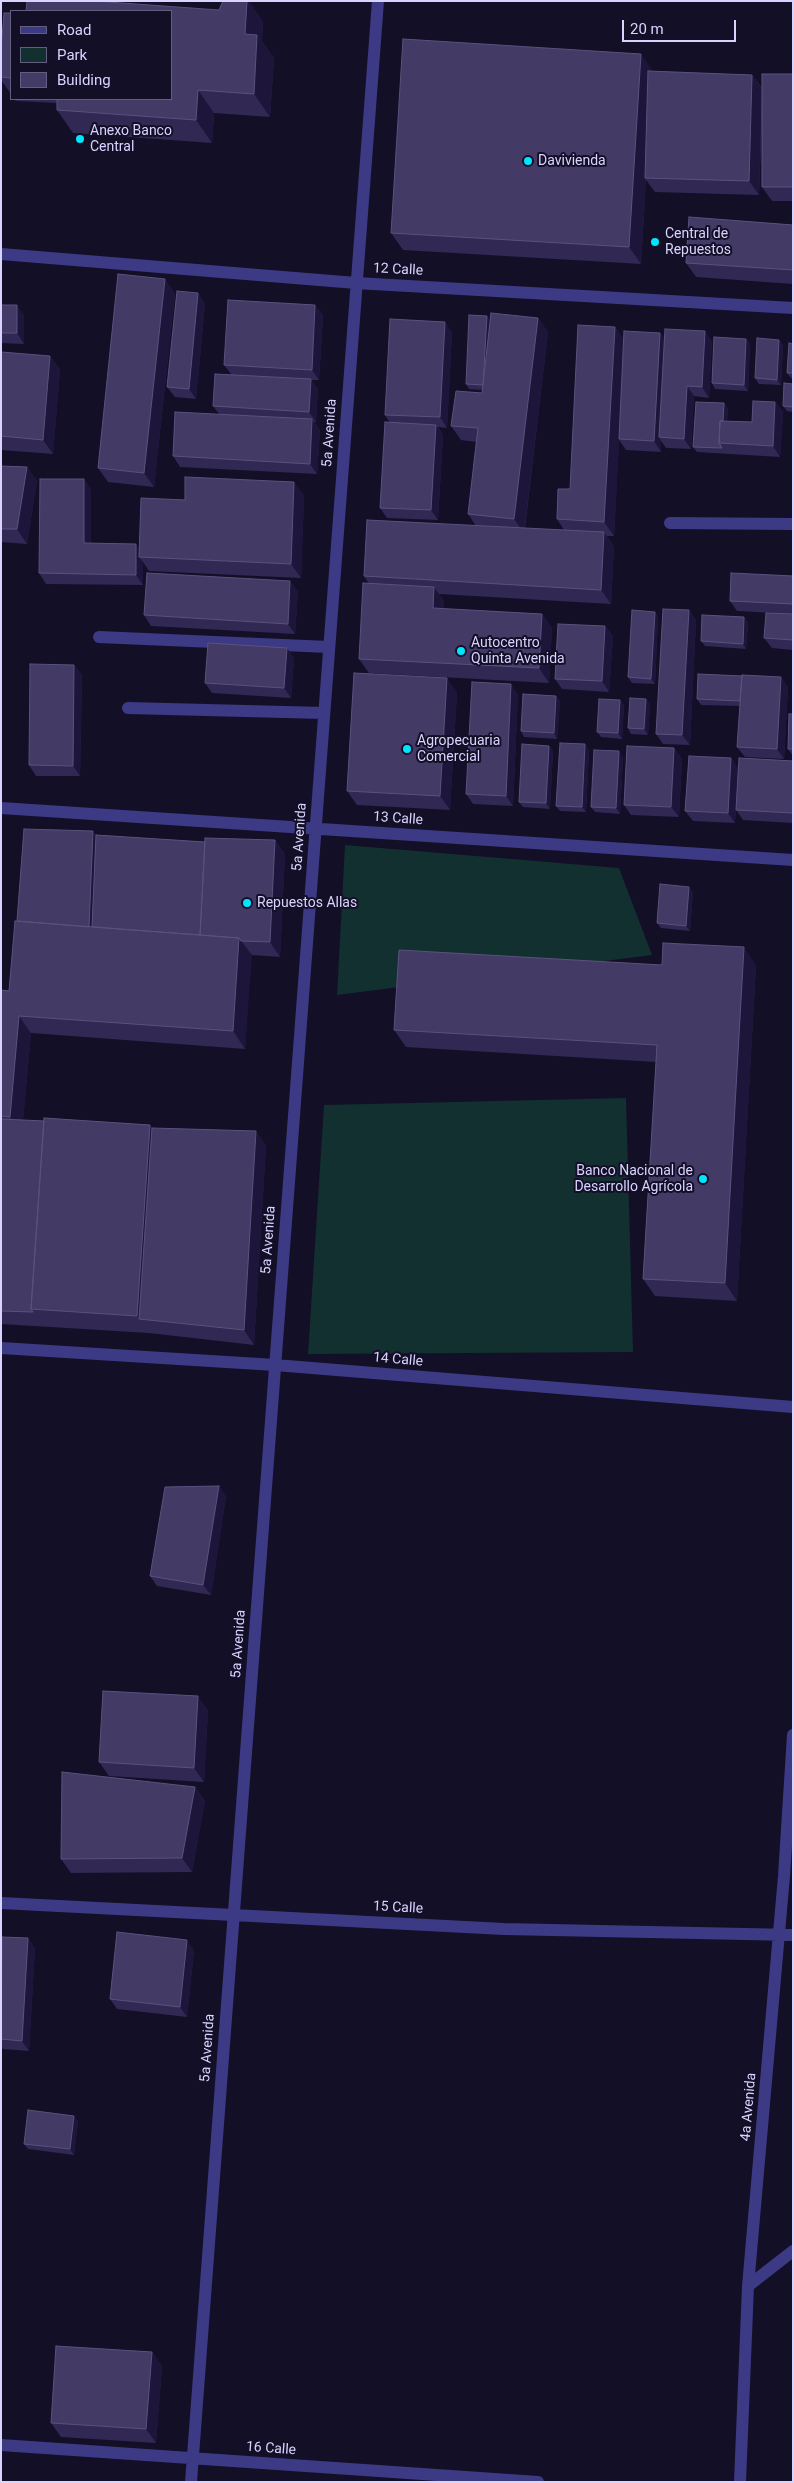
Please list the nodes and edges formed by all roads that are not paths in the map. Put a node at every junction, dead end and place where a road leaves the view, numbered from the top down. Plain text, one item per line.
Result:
1 (378, 1) edge
2 (1, 254) edge
3 (356, 283) junction
4 (793, 308) edge
5 (670, 523) dead end
6 (793, 524) edge
7 (99, 637) dead end
8 (329, 647) junction
9 (128, 708) dead end
10 (324, 714) junction
11 (1, 808) edge
12 (315, 829) junction
13 (793, 860) edge
14 (1, 1348) edge
15 (275, 1365) junction
16 (793, 1407) edge
17 (793, 1735) edge
18 (1, 1903) edge
19 (233, 1914) junction
20 (793, 1935) edge
21 (780, 1936) junction
22 (793, 2251) edge
23 (748, 2286) junction
24 (1, 2444) edge
25 (193, 2459) junction
26 (191, 2482) edge
27 (538, 2482) edge
28 (740, 2482) edge

1 - 3 street, 5a Avenida
2 - 3 street, 12 Calle
3 - 4 street, 12 Calle
3 - 8 street, 5a Avenida
5 - 6 street
7 - 8 street
8 - 10 street, 5a Avenida
9 - 10 street
10 - 12 street, 5a Avenida
11 - 12 street, 13 Calle
12 - 13 street, 13 Calle
12 - 15 street, 5a Avenida
14 - 15 street, 14 Calle
15 - 16 street, 14 Calle
15 - 19 street, 5a Avenida
17 - 21 street, 4a Avenida
18 - 19 street, 15 Calle
19 - 21 street, 15 Calle
19 - 25 street, 5a Avenida
20 - 21 street, 15 Calle
21 - 23 street, 4a Avenida
22 - 23 street
23 - 28 street, 4a Avenida
24 - 25 street, 16 Calle
25 - 26 street, 5a Avenida
25 - 27 street, 16 Calle

